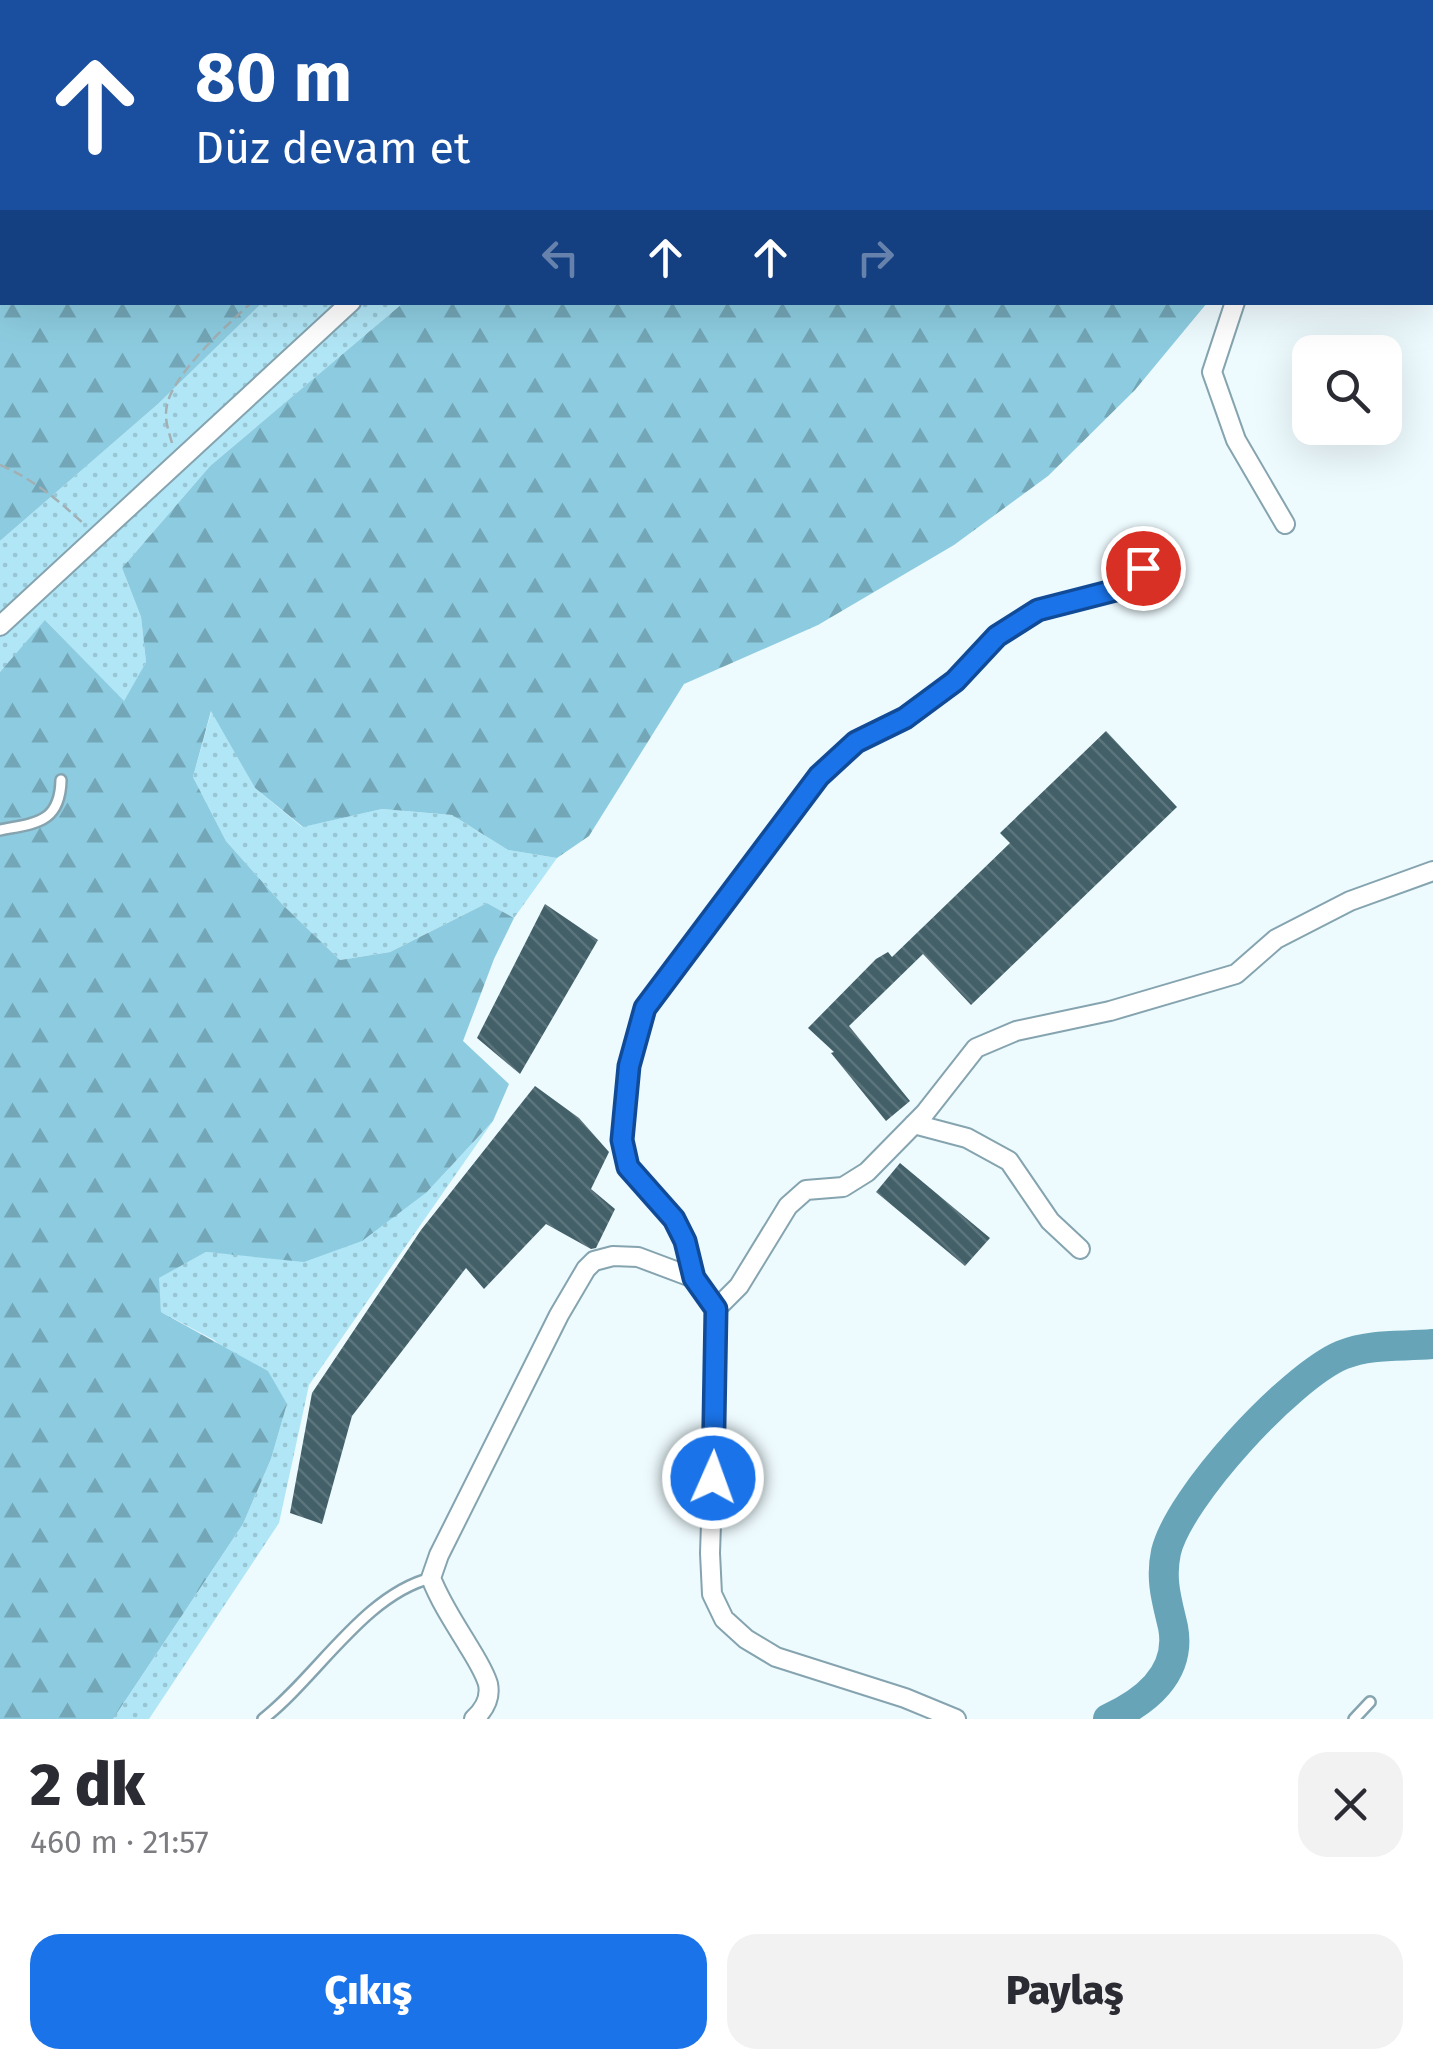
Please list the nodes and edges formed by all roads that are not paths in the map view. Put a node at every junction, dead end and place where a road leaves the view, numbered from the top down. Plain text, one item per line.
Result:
1 (347, 305) edge
2 (1234, 305) edge
3 (1285, 524) dead end
4 (1143, 568) dead end
5 (0, 626) edge
6 (62, 780) dead end
7 (0, 830) edge
8 (1433, 871) edge
9 (914, 1124) junction
10 (1080, 1249) dead end
11 (694, 1278) junction
12 (716, 1309) junction
13 (431, 1578) junction
14 (1370, 1702) dead end
15 (263, 1719) edge
16 (474, 1719) edge
17 (956, 1719) edge
18 (1354, 1719) edge

1 - 5 street
2 - 3 street
4 - 11 street
6 - 7 lane
8 - 9 street
9 - 10 street
9 - 12 street
11 - 12 street
11 - 13 street
12 - 17 street
13 - 15 lane
13 - 16 street
14 - 18 lane

